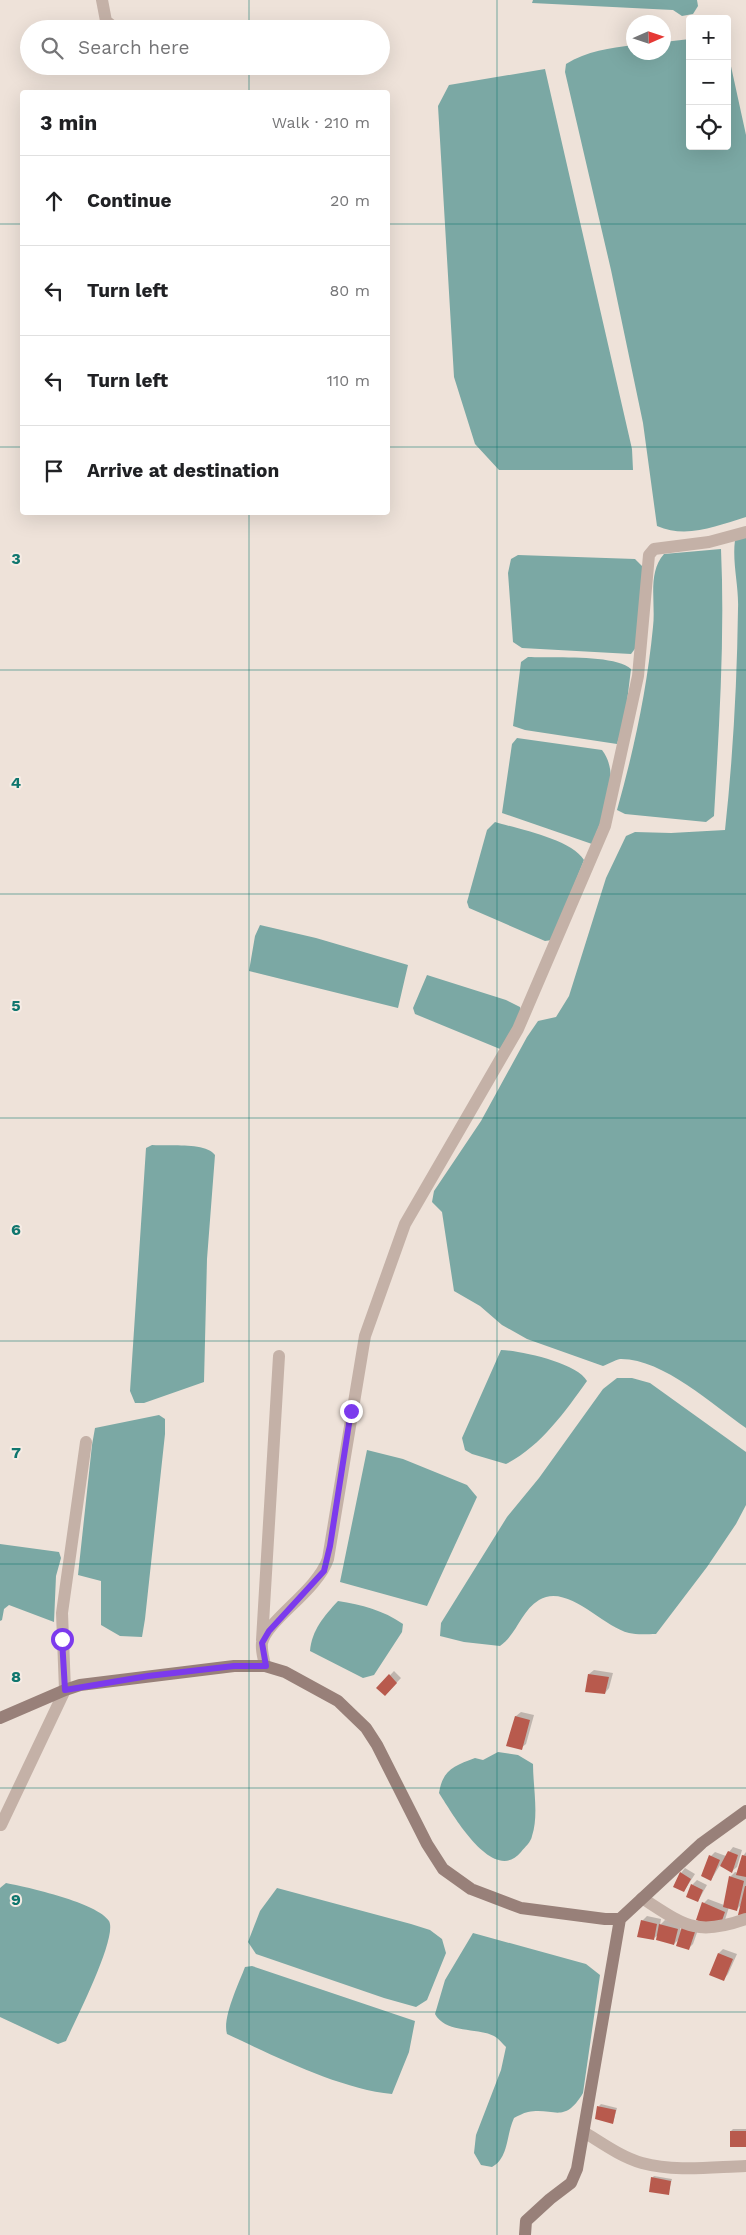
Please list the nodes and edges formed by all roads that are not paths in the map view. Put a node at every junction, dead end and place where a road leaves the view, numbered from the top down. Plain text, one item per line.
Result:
1 (102, 0) edge
2 (106, 20) edge
3 (746, 532) edge
4 (279, 1356) dead end
5 (86, 1442) dead end
6 (262, 1643) junction
7 (266, 1666) junction
8 (65, 1690) junction
9 (0, 1718) edge
10 (746, 1811) edge
11 (1, 1825) dead end
12 (642, 1898) junction
13 (620, 1919) junction
14 (746, 1919) edge
15 (584, 2132) junction
16 (746, 2166) edge
17 (525, 2235) edge

1 - 2 street
3 - 6 street
4 - 6 street
5 - 8 street
6 - 7 street
7 - 8 main road
7 - 13 main road
8 - 9 main road
8 - 11 street
10 - 12 main road
12 - 13 main road
12 - 14 street
13 - 15 main road
15 - 16 street
15 - 17 main road

